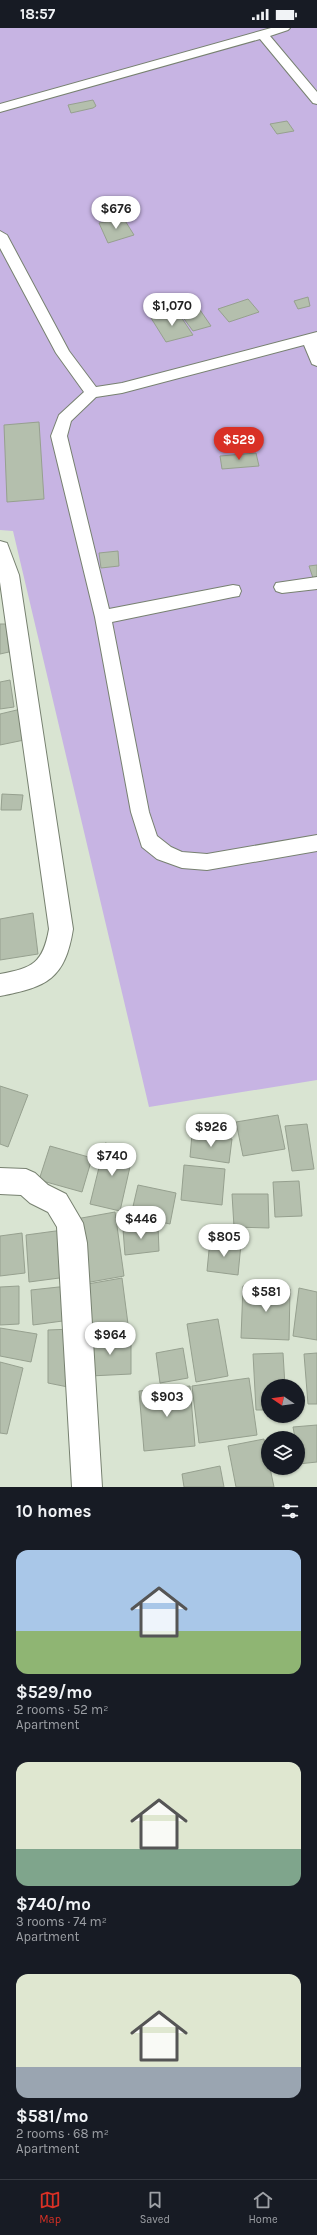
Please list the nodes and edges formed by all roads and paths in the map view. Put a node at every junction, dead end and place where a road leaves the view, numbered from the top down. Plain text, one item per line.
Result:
1 (284, 28) edge
2 (262, 34) junction
3 (317, 100) edge
4 (0, 108) edge
5 (2, 240) edge
6 (313, 339) edge
7 (317, 361) edge
8 (92, 393) junction
9 (0, 548) edge
10 (317, 583) edge
11 (282, 587) dead end
12 (234, 590) dead end
13 (103, 617) junction
14 (317, 843) edge
15 (0, 985) edge
16 (0, 1181) edge
17 (86, 1487) edge

1 - 2 lane
2 - 3 lane
2 - 4 lane
5 - 8 lane
6 - 7 lane
6 - 8 lane
8 - 13 lane
9 - 15 street
10 - 11 lane
12 - 13 lane
13 - 14 lane
16 - 17 street

